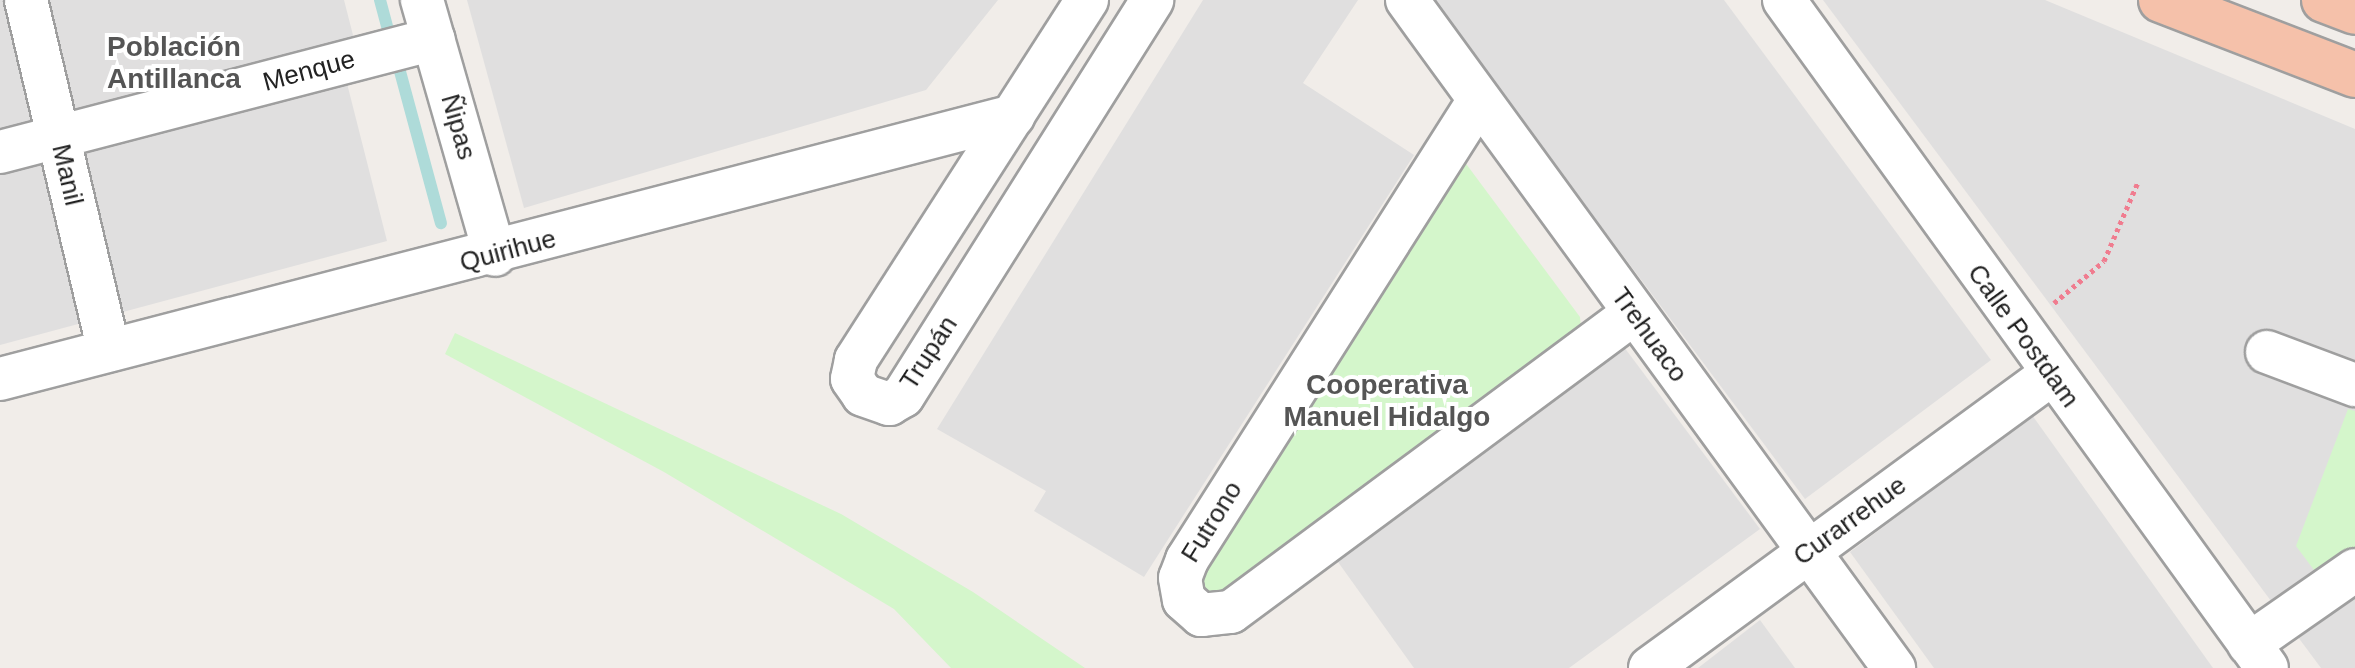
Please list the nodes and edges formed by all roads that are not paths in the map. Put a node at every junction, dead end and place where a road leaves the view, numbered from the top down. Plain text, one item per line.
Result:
1 (26, 0) edge
2 (1087, 0) edge
3 (1152, 0) edge
4 (1407, 0) edge
5 (1784, 0) edge
6 (2161, 0) edge
7 (2324, 0) edge
8 (2219, 11) edge
9 (2355, 12) edge
10 (427, 19) edge
11 (2355, 75) edge
12 (1479, 100) junction
13 (1013, 116) junction
14 (58, 137) junction
15 (0, 152) edge
16 (495, 255) junction
17 (1633, 314) junction
18 (109, 350) junction
19 (2267, 352) dead end
20 (2051, 375) junction
21 (0, 379) edge
22 (2355, 385) edge
23 (1809, 552) junction
24 (2355, 570) edge
25 (2258, 656) edge
26 (1650, 668) edge
27 (1894, 668) edge

1 - 14 street, Manil
2 - 13 street, Trupán
3 - 13 street, Trupán
4 - 12 street, Trehuaco
5 - 20 street, Calle Postdam
6 - 8 main road
7 - 9 main road
8 - 11 main road
10 - 14 street, Menque
10 - 16 street, Ñipas
12 - 17 street, Trehuaco
12 - 17 street, Futrono
13 - 16 street, Quirihue
14 - 15 street, Menque
14 - 18 street, Manil
16 - 18 street, Quirihue
17 - 23 street, Trehuaco
18 - 21 street, Quirihue
19 - 22 street
20 - 23 street, Curarrehue
20 - 25 street, Calle Postdam
23 - 26 street, Curarrehue
23 - 27 street, Trehuaco
24 - 25 street

